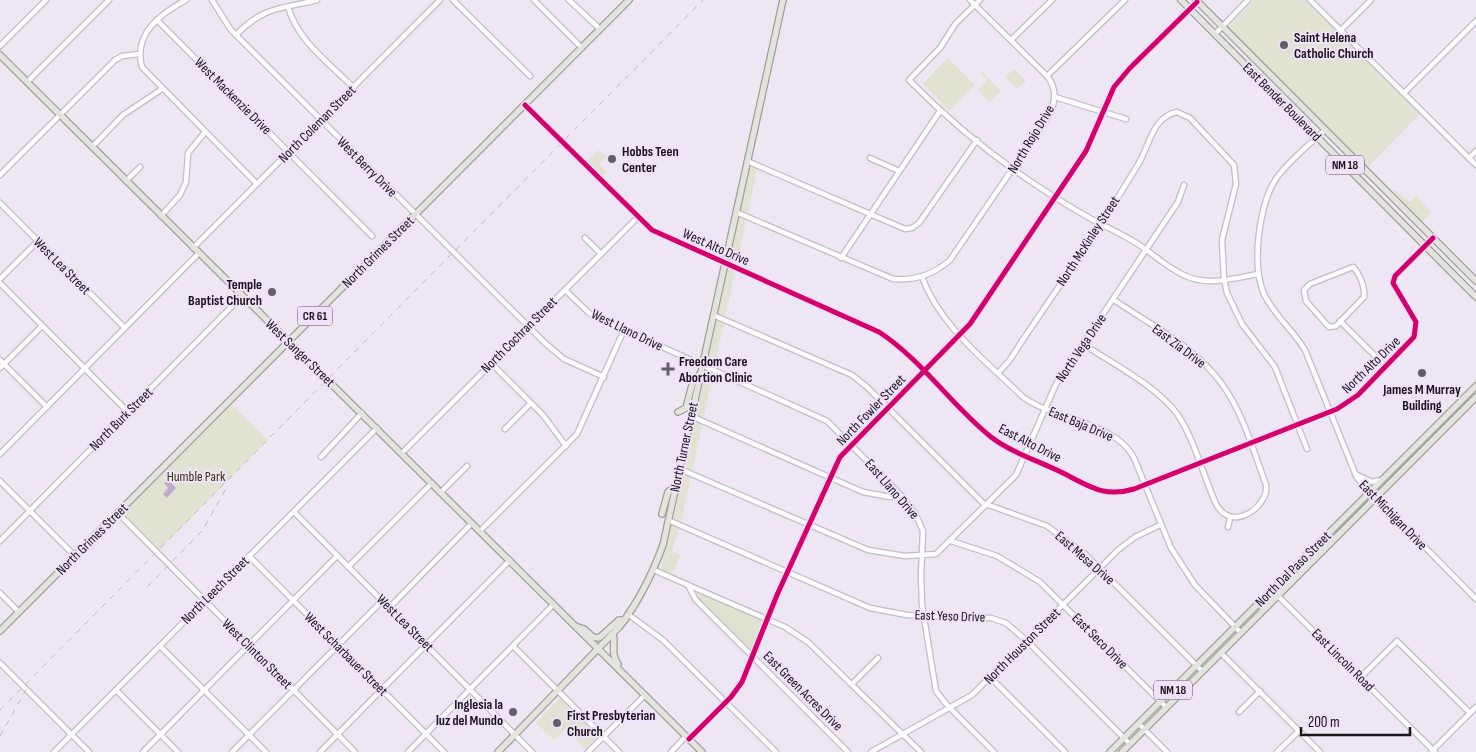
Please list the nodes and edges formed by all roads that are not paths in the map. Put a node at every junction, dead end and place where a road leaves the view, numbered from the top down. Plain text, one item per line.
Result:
1 (46, 0) edge
2 (109, 0) edge
3 (186, 0) edge
4 (212, 0) edge
5 (317, 0) edge
6 (440, 0) edge
7 (454, 0) edge
8 (534, 0) edge
9 (569, 0) edge
10 (629, 0) edge
11 (782, 0) edge
12 (970, 0) edge
13 (980, 0) edge
14 (1052, 0) edge
15 (1125, 0) edge
16 (1180, 0) edge
17 (1248, 0) edge
18 (1310, 0) edge
19 (1371, 0) edge
20 (1196, 1) edge
21 (975, 4) junction
22 (288, 7) junction
23 (1190, 9) junction
24 (157, 20) junction
25 (1476, 21) edge
26 (1222, 26) junction
27 (600, 29) junction
28 (1341, 30) junction
29 (1215, 34) junction
30 (236, 35) junction
31 (1011, 40) junction
32 (0, 46) edge
33 (582, 48) junction
34 (139, 54) junction
35 (0, 55) edge
36 (530, 76) dead end
37 (1047, 76) junction
38 (27, 82) junction
39 (353, 87) junction
40 (162, 89) junction
41 (1404, 93) junction
42 (1055, 97) junction
43 (525, 105) junction
44 (940, 111) junction
45 (1103, 112) junction
46 (60, 115) junction
47 (321, 119) junction
48 (1126, 119) dead end
49 (1325, 130) junction
50 (206, 132) junction
51 (1317, 137) junction
52 (977, 140) junction
53 (92, 147) junction
54 (1476, 151) edge
55 (290, 152) junction
56 (870, 158) dead end
57 (1469, 158) junction
58 (747, 161) junction
59 (1476, 165) edge
60 (140, 168) dead end
61 (1014, 168) junction
62 (899, 172) junction
63 (0, 175) edge
64 (126, 182) junction
65 (258, 184) junction
66 (1184, 185) dead end
67 (1057, 197) junction
68 (0, 203) edge
69 (736, 212) junction
70 (416, 214) junction
71 (870, 215) junction
72 (161, 216) junction
73 (637, 218) junction
74 (1100, 223) junction
75 (372, 236) dead end
76 (585, 238) dead end
77 (1433, 238) junction
78 (38, 241) junction
79 (1425, 246) junction
80 (193, 248) junction
81 (1148, 250) junction
82 (198, 254) junction
83 (601, 254) junction
84 (841, 258) junction
85 (724, 263) junction
86 (1258, 274) junction
87 (922, 277) junction
88 (0, 279) edge
89 (1224, 280) junction
90 (1476, 281) edge
91 (0, 283) edge
92 (565, 290) junction
93 (242, 296) junction
94 (1476, 296) edge
95 (1114, 300) junction
96 (713, 315) junction
97 (1340, 321) junction
98 (42, 326) junction
99 (528, 326) junction
100 (125, 328) junction
101 (624, 330) junction
102 (961, 335) junction
103 (288, 342) junction
104 (1083, 344) junction
105 (0, 360) edge
106 (491, 363) junction
107 (4, 364) junction
108 (702, 364) junction
109 (1386, 367) junction
110 (0, 368) edge
111 (85, 369) junction
112 (924, 372) junction
113 (998, 373) junction
114 (699, 375) junction
115 (604, 378) junction
116 (1476, 386) edge
117 (1476, 397) edge
118 (531, 403) junction
119 (47, 407) junction
120 (888, 408) junction
121 (1044, 408) junction
122 (1330, 411) junction
123 (128, 412) junction
124 (678, 412) dead end
125 (362, 413) junction
126 (691, 416) junction
127 (1296, 423) junction
128 (377, 428) junction
129 (505, 429) dead end
130 (1250, 442) junction
131 (852, 444) junction
132 (566, 446) junction
133 (1307, 450) dead end
134 (402, 453) junction
135 (0, 454) edge
136 (1026, 456) junction
137 (322, 457) dead end
138 (1199, 462) junction
139 (467, 466) dead end
140 (680, 469) junction
141 (1354, 474) junction
142 (830, 477) junction
143 (1382, 480) junction
144 (0, 481) edge
145 (432, 483) junction
146 (1144, 484) junction
147 (676, 486) junction
148 (441, 492) junction
149 (1369, 493) junction
150 (902, 496) junction
151 (1375, 498) junction
152 (987, 506) junction
153 (30, 511) junction
154 (294, 512) junction
155 (118, 513) junction
156 (662, 514) dead end
157 (1230, 518) junction
158 (668, 520) junction
159 (472, 523) junction
160 (808, 524) junction
161 (1160, 525) junction
162 (1228, 527) dead end
163 (480, 531) junction
164 (0, 541) edge
165 (951, 541) junction
166 (75, 556) junction
167 (249, 556) junction
168 (337, 556) junction
169 (922, 556) junction
170 (510, 560) junction
171 (348, 567) junction
172 (1100, 568) junction
173 (654, 570) junction
174 (787, 572) junction
175 (688, 585) junction
176 (1272, 590) junction
177 (0, 593) edge
178 (1278, 596) junction
179 (1476, 599) edge
180 (293, 600) junction
181 (382, 600) junction
182 (204, 601) junction
183 (554, 604) junction
184 (1063, 604) junction
185 (389, 608) junction
186 (19, 612) junction
187 (924, 615) junction
188 (627, 617) junction
189 (767, 619) junction
190 (576, 626) junction
191 (1235, 627) junction
192 (0, 631) edge
193 (1240, 633) junction
194 (613, 634) junction
195 (1027, 641) junction
196 (248, 645) junction
197 (338, 645) junction
198 (426, 645) junction
199 (160, 646) junction
200 (513, 646) junction
201 (600, 650) junction
202 (1221, 653) junction
203 (752, 656) junction
204 (878, 658) dead end
205 (0, 663) edge
206 (1197, 666) junction
207 (1202, 671) junction
208 (990, 678) junction
209 (1360, 678) junction
210 (852, 684) junction
211 (470, 689) junction
212 (116, 690) junction
213 (204, 690) junction
214 (293, 690) junction
215 (382, 690) junction
216 (1260, 691) junction
217 (559, 692) junction
218 (643, 693) junction
219 (726, 702) junction
220 (1161, 702) junction
221 (1166, 707) junction
222 (1476, 707) edge
223 (950, 709) junction
224 (1239, 712) dead end
225 (1470, 713) junction
226 (1138, 724) junction
227 (1144, 730) junction
228 (1299, 731) junction
229 (160, 734) junction
230 (338, 734) junction
231 (426, 734) junction
232 (903, 734) junction
233 (72, 735) junction
234 (249, 735) junction
235 (516, 735) junction
236 (604, 737) junction
237 (688, 738) junction
238 (1124, 738) junction
239 (1130, 744) junction
240 (1433, 751) edge
241 (54, 752) edge
242 (89, 752) edge
243 (143, 752) edge
244 (178, 752) edge
245 (232, 752) edge
246 (266, 752) edge
247 (320, 752) edge
248 (355, 752) edge
249 (408, 752) edge
250 (444, 752) edge
251 (498, 752) edge
252 (532, 752) edge
253 (588, 752) edge
254 (619, 752) edge
255 (671, 752) edge
256 (702, 752) edge
257 (776, 752) edge
258 (848, 752) edge
259 (871, 752) edge
260 (920, 752) edge
261 (994, 752) edge
262 (1066, 752) edge
263 (1110, 752) edge
264 (1122, 752) edge
265 (1167, 752) edge
266 (1277, 752) edge
267 (1320, 752) edge

1 - 32 street
2 - 38 street
3 - 24 street
4 - 30 street, West Berry Drive
5 - 22 street
6 - 39 street, North Coleman Street
7 - 36 street
8 - 33 street
9 - 27 street
10 - 27 main road, North Grimes Street / CR 61
11 - 58 main road, North Turner Street
12 - 21 street
13 - 21 street
14 - 31 street
15 - 37 street
16 - 23 main road, NM 18
17 - 26 street
18 - 28 street
19 - 28 street
20 - 23 street, North Fowler Street
20 - 26 main road, NM 18
21 - 31 street
21 - 44 street
22 - 30 street
22 - 39 street
23 - 29 main road, NM 18
23 - 45 street, North Fowler Street
24 - 34 street
24 - 55 street, West Mackenzie Drive
25 - 41 street
26 - 29 street
26 - 49 main road, East Bender Boulevard / NM 18
27 - 33 main road, North Grimes Street / CR 61
28 - 41 street
29 - 51 main road, East Bender Boulevard / NM 18
30 - 47 street, West Berry Drive
31 - 37 street
33 - 43 main road, North Grimes Street / CR 61
34 - 40 street
34 - 46 street
35 - 38 main road, West Sanger Street
37 - 42 street, North Rojo Drive
38 - 46 main road, West Sanger Street
39 - 47 street, North Coleman Street
40 - 50 street
40 - 53 street
41 - 57 street
42 - 45 street
42 - 61 street, North Rojo Drive
43 - 70 main road, North Grimes Street / CR 61
43 - 73 street, West Alto Drive
44 - 52 street
44 - 62 street
45 - 48 street
45 - 67 street, North Fowler Street
46 - 53 main road, West Sanger Street
46 - 63 street
47 - 55 street, North Coleman Street
47 - 70 street, West Berry Drive
49 - 51 street, East Michigan Drive
49 - 77 main road, East Bender Boulevard / NM 18
50 - 65 street
50 - 72 street
51 - 79 main road, East Bender Boulevard / NM 18
51 - 86 street, East Michigan Drive
52 - 61 street
52 - 71 street
53 - 64 main road, West Sanger Street
54 - 57 street
55 - 65 street, North Coleman Street
55 - 75 street, West Mackenzie Drive
56 - 62 street
57 - 59 street
58 - 69 main road, North Turner Street
58 - 71 street
60 - 64 street
61 - 67 street
61 - 87 street, North Rojo Drive
62 - 71 street
64 - 72 main road, West Sanger Street
65 - 80 street, North Coleman Street
66 - 81 street, North Vega Drive
67 - 74 street
67 - 102 street, North Fowler Street
68 - 78 street, West Lea Street
69 - 84 street
69 - 85 main road, North Turner Street
70 - 99 street, West Berry Drive
70 - 103 main road, North Grimes Street / CR 61
71 - 84 street
72 - 80 main road, West Sanger Street
73 - 83 street, North Cochran Street
73 - 85 street, West Alto Drive
74 - 81 street
74 - 89 street, North McKinley Street
74 - 113 street, North McKinley Street
76 - 83 street
77 - 79 street, North Alto Drive
77 - 90 main road, East Bender Boulevard / NM 18
78 - 88 street
78 - 100 street, West Lea Street
79 - 94 main road, East Bender Boulevard / NM 18
79 - 109 street, North Alto Drive
80 - 82 main road, West Sanger Street
81 - 89 street
81 - 95 street, North Vega Drive
82 - 93 main road, West Sanger Street
82 - 100 street
83 - 92 street, North Cochran Street
84 - 87 street
85 - 96 main road, North Turner Street
85 - 112 street, West Alto Drive
86 - 89 street
86 - 122 street, East Michigan Drive
87 - 102 street, East Baja Drive
89 - 127 street
91 - 98 street
92 - 99 street, North Cochran Street
92 - 101 street, West Llano Drive
93 - 103 main road, West Sanger Street
93 - 123 street, North Burk Street
95 - 104 street, North Vega Drive
95 - 130 street, East Zia Drive
96 - 108 main road, North Turner Street
96 - 120 street, East Mesa Drive
97 - 97 street
97 - 109 street
98 - 107 street
98 - 111 street
99 - 106 street, North Cochran Street
99 - 115 street, West Berry Drive
100 - 111 street
101 - 108 street, West Llano Drive
101 - 115 street
102 - 112 street, North Fowler Street
102 - 113 street, East Baja Drive
103 - 125 main road, West Sanger Street
103 - 155 main road, North Grimes Street / CR 61
104 - 121 street, North Vega Drive
104 - 138 street
105 - 107 street
106 - 118 street
106 - 134 street, North Cochran Street
107 - 110 street
107 - 119 street
108 - 114 main road, North Turner Street
108 - 131 street, West Llano Drive
109 - 122 street, North Alto Drive
111 - 119 street
111 - 123 street
112 - 120 street, North Fowler Street
112 - 136 street, East Alto Drive
113 - 121 street, East Baja Drive
114 - 124 main road
114 - 126 main road, North Turner Street
115 - 132 street
116 - 143 main road, North Dal Paso Street / NM 18
117 - 151 main road, North Dal Paso Street / NM 18
118 - 129 street
118 - 132 street
119 - 135 street
120 - 131 street, North Fowler Street
120 - 152 street, East Mesa Drive
121 - 136 street, North Vega Drive
121 - 146 street, East Baja Drive
122 - 127 street, North Alto Drive
122 - 141 street, East Michigan Drive
123 - 153 street, North Burk Street
125 - 128 main road, West Sanger Street
125 - 137 street
126 - 140 main road, North Turner Street
126 - 142 street
127 - 130 street, North Alto Drive
127 - 133 street
128 - 134 main road, West Sanger Street
128 - 154 street, North Leech Street
130 - 138 street, North Alto Drive
130 - 157 street, East Zia Drive
131 - 142 street, North Fowler Street
131 - 150 street, East Llano Drive
132 - 163 street
134 - 145 main road, West Sanger Street
136 - 146 street, East Alto Drive
136 - 152 street, North Vega Drive
138 - 146 street, North Alto Drive
138 - 157 street
139 - 148 street
140 - 147 main road, North Turner Street
140 - 160 street
141 - 143 street
141 - 149 street, East Michigan Drive
142 - 150 street
142 - 160 street, North Fowler Street
143 - 149 main road, North Dal Paso Street / NM 18
144 - 153 street
145 - 148 main road, West Sanger Street
145 - 171 street
146 - 161 street, East Baja Drive
147 - 156 main road
147 - 158 main road, North Turner Street
148 - 159 main road, West Sanger Street
149 - 151 street, East Michigan Drive
149 - 176 main road, North Dal Paso Street / NM 18
150 - 169 street, East Llano Drive
151 - 178 main road, North Dal Paso Street / NM 18
151 - 179 street, East Michigan Drive
152 - 165 street, North Vega Drive
152 - 172 street, East Mesa Drive
153 - 164 street, North Burk Street
153 - 166 street
154 - 167 street, North Leech Street
154 - 168 street, West Lea Street
155 - 166 main road, North Grimes Street / CR 61
155 - 182 street, West Clinton Street
157 - 162 street
158 - 173 main road, North Turner Street
158 - 174 street, East Yeso Drive
159 - 163 main road, West Sanger Street
159 - 185 street
160 - 169 street
160 - 174 street, North Fowler Street
161 - 172 street, North Houston Street
161 - 191 street, East Baja Drive
163 - 170 main road, West Sanger Street
165 - 169 street, North Vega Drive
165 - 184 street, East Seco Drive
166 - 186 main road, North Grimes Street / CR 61
167 - 180 street, West Scharbauer Street
167 - 182 street, North Leech Street
168 - 171 street, West Lea Street
168 - 180 street
169 - 187 street, East Llano Drive
170 - 183 main road, West Sanger Street
170 - 198 street
171 - 181 street, West Lea Street
172 - 184 street, North Houston Street
172 - 206 street, East Mesa Drive
173 - 175 street
173 - 188 main road, North Turner Street
174 - 187 street, East Yeso Drive
174 - 189 street, North Fowler Street
175 - 189 street
175 - 203 street, East Green Acres Drive
176 - 178 street, East Lincoln Road
176 - 191 main road, North Dal Paso Street / NM 18
177 - 186 street
178 - 193 main road, North Dal Paso Street / NM 18
178 - 209 street, East Lincoln Road
180 - 196 street
180 - 197 street, West Scharbauer Street
181 - 185 street, West Lea Street
181 - 197 street
182 - 196 street, West Clinton Street
182 - 199 street, North Leech Street
183 - 190 main road, West Sanger Street
183 - 200 street
184 - 195 street, North Houston Street
184 - 220 street, East Seco Drive
185 - 198 street, West Lea Street
186 - 192 main road, North Grimes Street / CR 61
187 - 195 street, East Yeso Drive
187 - 223 street, East Llano Drive
188 - 190 main road
188 - 194 main road, North Turner Street
188 - 219 street
189 - 203 street, North Fowler Street
189 - 210 street
190 - 201 main road, West Sanger Street
191 - 193 street, East Baja Drive
191 - 206 main road, North Dal Paso Street / NM 18
193 - 202 main road, North Dal Paso Street / NM 18
194 - 201 main road, North Turner Street
194 - 218 main road
195 - 208 street, North Houston Street
195 - 238 street, East Yeso Drive
196 - 213 street
196 - 214 street, West Clinton Street
197 - 214 street
197 - 215 street, West Scharbauer Street
198 - 211 street, West Lea Street
198 - 215 street
199 - 212 street, North Leech Street
199 - 213 street
200 - 211 street
200 - 217 street
201 - 217 main road, North Turner Street
201 - 218 main road, West Sanger Street
202 - 207 main road, North Dal Paso Street / NM 18
202 - 216 street
203 - 219 street, North Fowler Street
203 - 258 street, East Green Acres Drive
204 - 210 street
205 - 233 street
206 - 207 street, East Mesa Drive
206 - 220 main road, North Dal Paso Street / NM 18
207 - 221 main road, North Dal Paso Street / NM 18
208 - 223 street, North Houston Street
208 - 262 street
209 - 225 street
209 - 240 street, East Lincoln Road
210 - 232 street
211 - 231 street
211 - 235 street, West Lea Street
212 - 229 street
212 - 233 street, North Leech Street
213 - 229 street
213 - 234 street
214 - 230 street, West Clinton Street
214 - 234 street
215 - 230 street
215 - 231 street, West Scharbauer Street
216 - 224 street
216 - 228 street
217 - 235 main road, North Turner Street
217 - 236 street
218 - 236 street
218 - 237 main road
219 - 237 street, North Fowler Street
219 - 257 street
220 - 221 street, East Seco Drive
220 - 226 main road, North Dal Paso Street / NM 18
221 - 227 main road, North Dal Paso Street / NM 18
222 - 225 street
223 - 232 street, North Houston Street
223 - 261 street, East Llano Drive
225 - 240 street
226 - 227 street
226 - 238 main road, North Dal Paso Street / NM 18
227 - 239 main road, North Dal Paso Street / NM 18
227 - 265 street
228 - 266 street
228 - 267 street
229 - 243 street
229 - 244 street
230 - 247 street
230 - 248 street, West Clinton Street
231 - 249 street
231 - 250 street, West Scharbauer Street
232 - 259 street, North Houston Street
232 - 260 street
233 - 241 street, North Leech Street
233 - 242 street
234 - 245 street
234 - 246 street
235 - 251 main road, North Turner Street
235 - 252 street, West Lea Street
236 - 253 street
236 - 254 street
237 - 255 street, North Fowler Street
237 - 256 main road
238 - 239 street, East Yeso Drive
238 - 263 main road, North Dal Paso Street / NM 18
239 - 264 main road, North Dal Paso Street / NM 18

